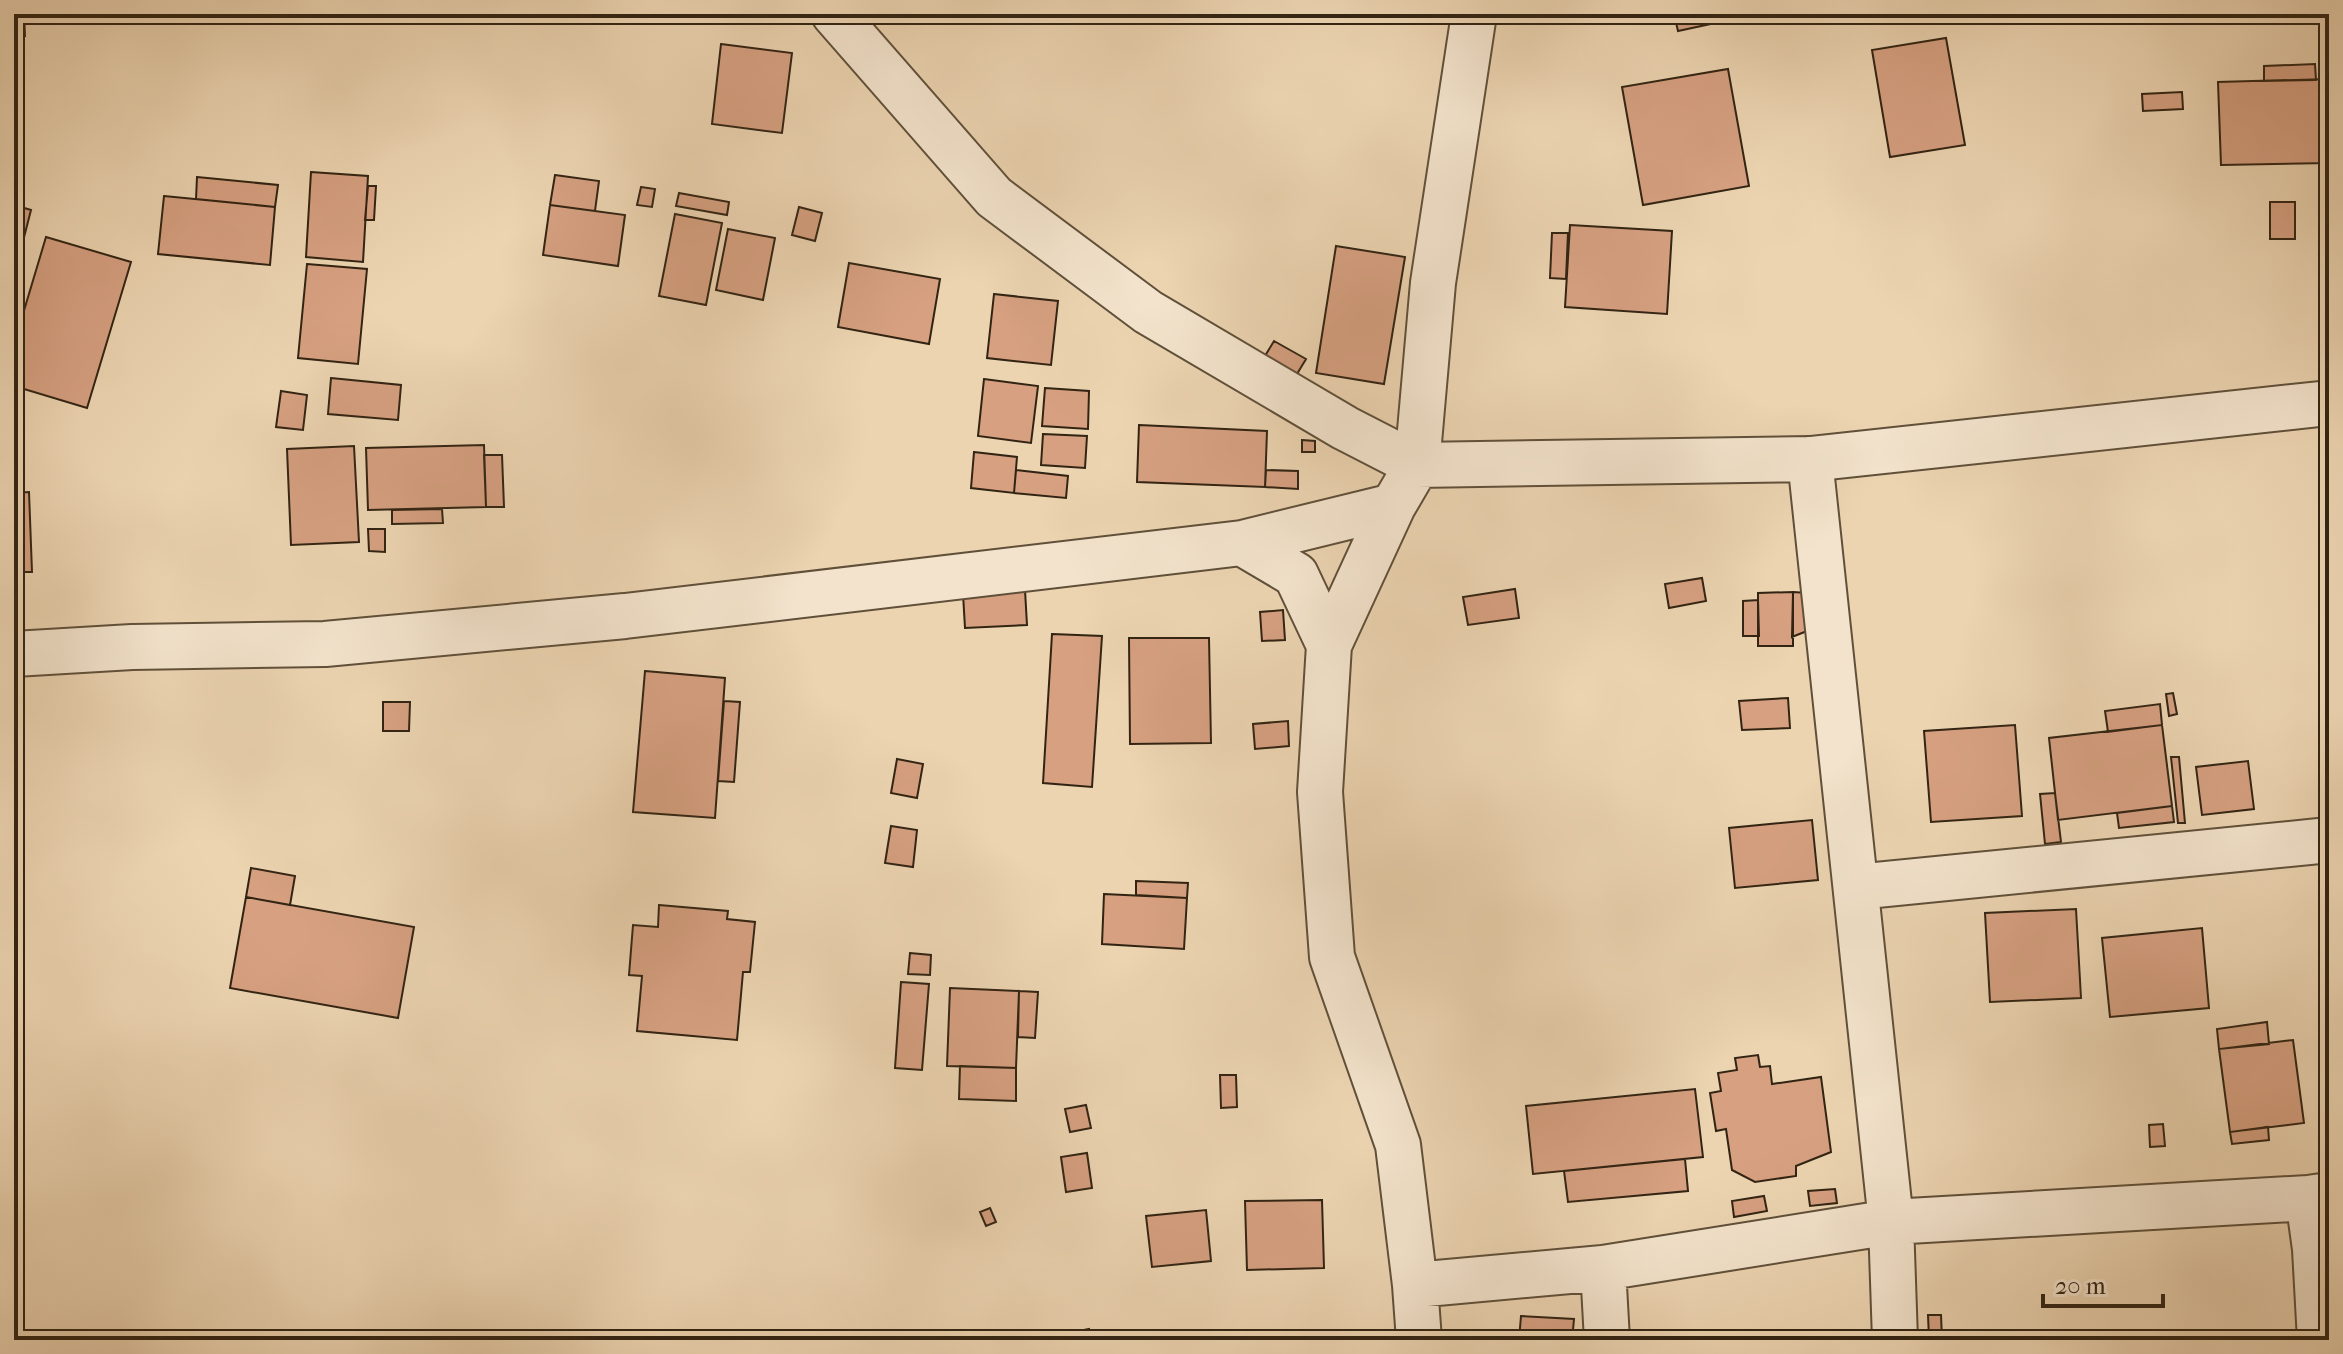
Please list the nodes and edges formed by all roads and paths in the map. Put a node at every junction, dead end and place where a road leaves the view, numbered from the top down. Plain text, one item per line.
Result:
1 (834, 14) edge
2 (1474, 14) edge
3 (2329, 403) edge
4 (1810, 459) junction
5 (1417, 465) junction
6 (1393, 506) junction
7 (1242, 543) junction
8 (1329, 645) junction
9 (14, 654) edge
10 (2329, 840) edge
11 (1856, 887) junction
12 (2319, 1197) edge
13 (1891, 1222) junction
14 (1603, 1268) junction
15 (1415, 1285) junction
16 (1419, 1340) edge
17 (1607, 1340) edge
18 (1895, 1340) edge
19 (2320, 1340) edge

1 - 5 street
2 - 5 street
3 - 4 street
4 - 5 street
4 - 11 street
5 - 6 street
6 - 7 street
6 - 8 street
7 - 8 street
7 - 9 street
8 - 15 street
10 - 11 street
11 - 13 street
12 - 13 street
12 - 19 street
13 - 14 street
13 - 18 street
14 - 15 street
14 - 17 street
15 - 16 street

